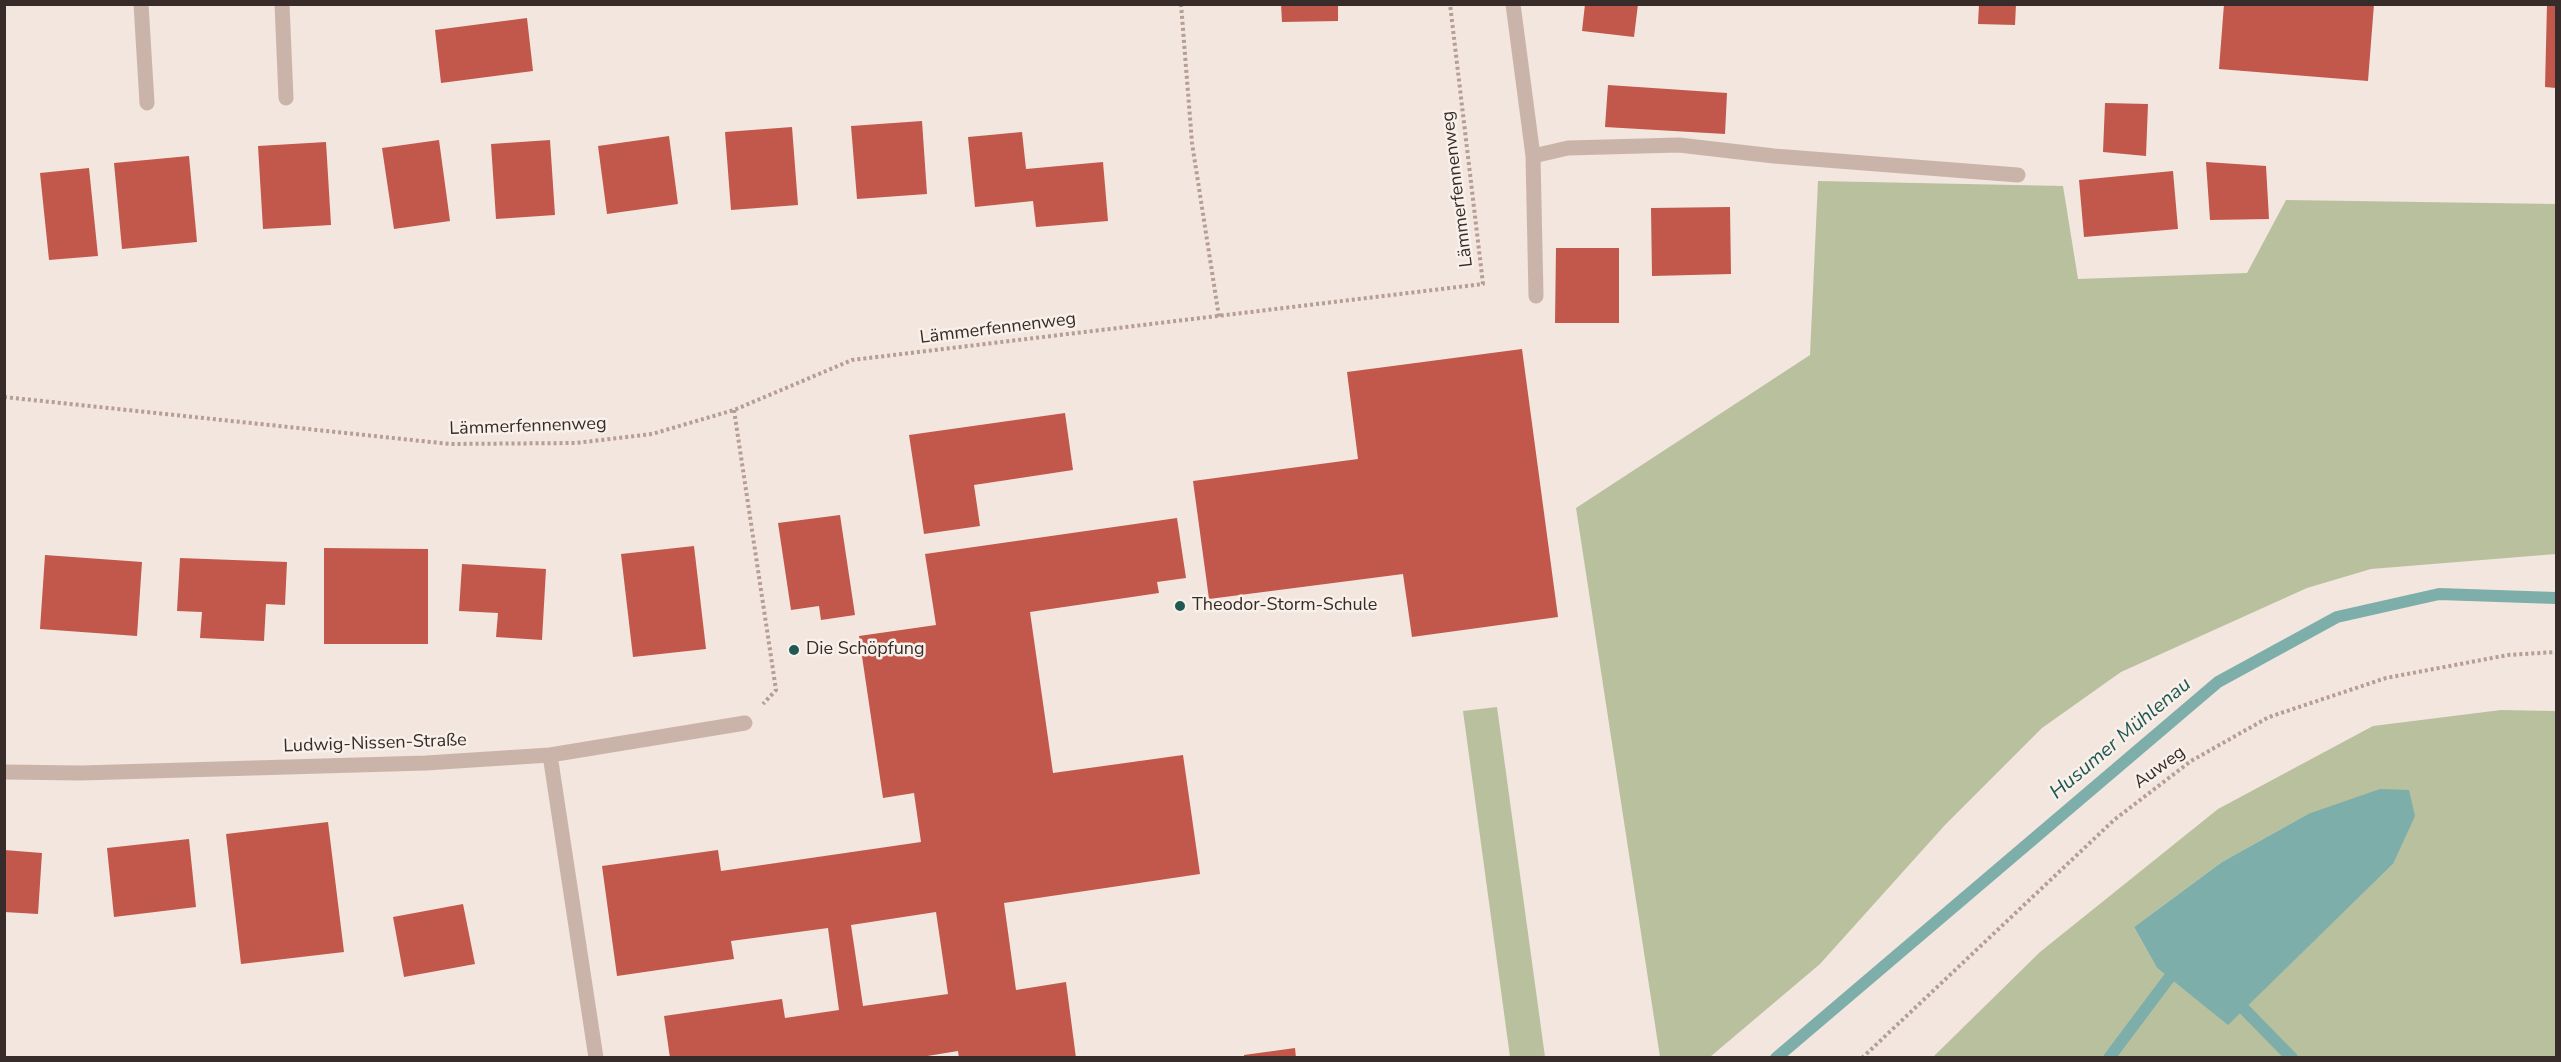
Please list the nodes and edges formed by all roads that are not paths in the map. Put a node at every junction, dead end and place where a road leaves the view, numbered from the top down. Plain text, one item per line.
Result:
1 (141, 4) edge
2 (282, 4) edge
3 (1513, 4) edge
4 (286, 98) dead end
5 (147, 103) dead end
6 (1533, 156) junction
7 (2018, 174) dead end
8 (1536, 296) dead end
9 (744, 723) road end
10 (550, 755) junction
11 (4, 772) edge
12 (596, 1058) edge

1 - 5 street
2 - 4 street
3 - 6 street
6 - 7 street
6 - 8 street
9 - 10 street, Ludwig-Nissen-Straße
10 - 11 street, Ludwig-Nissen-Straße
10 - 12 street

